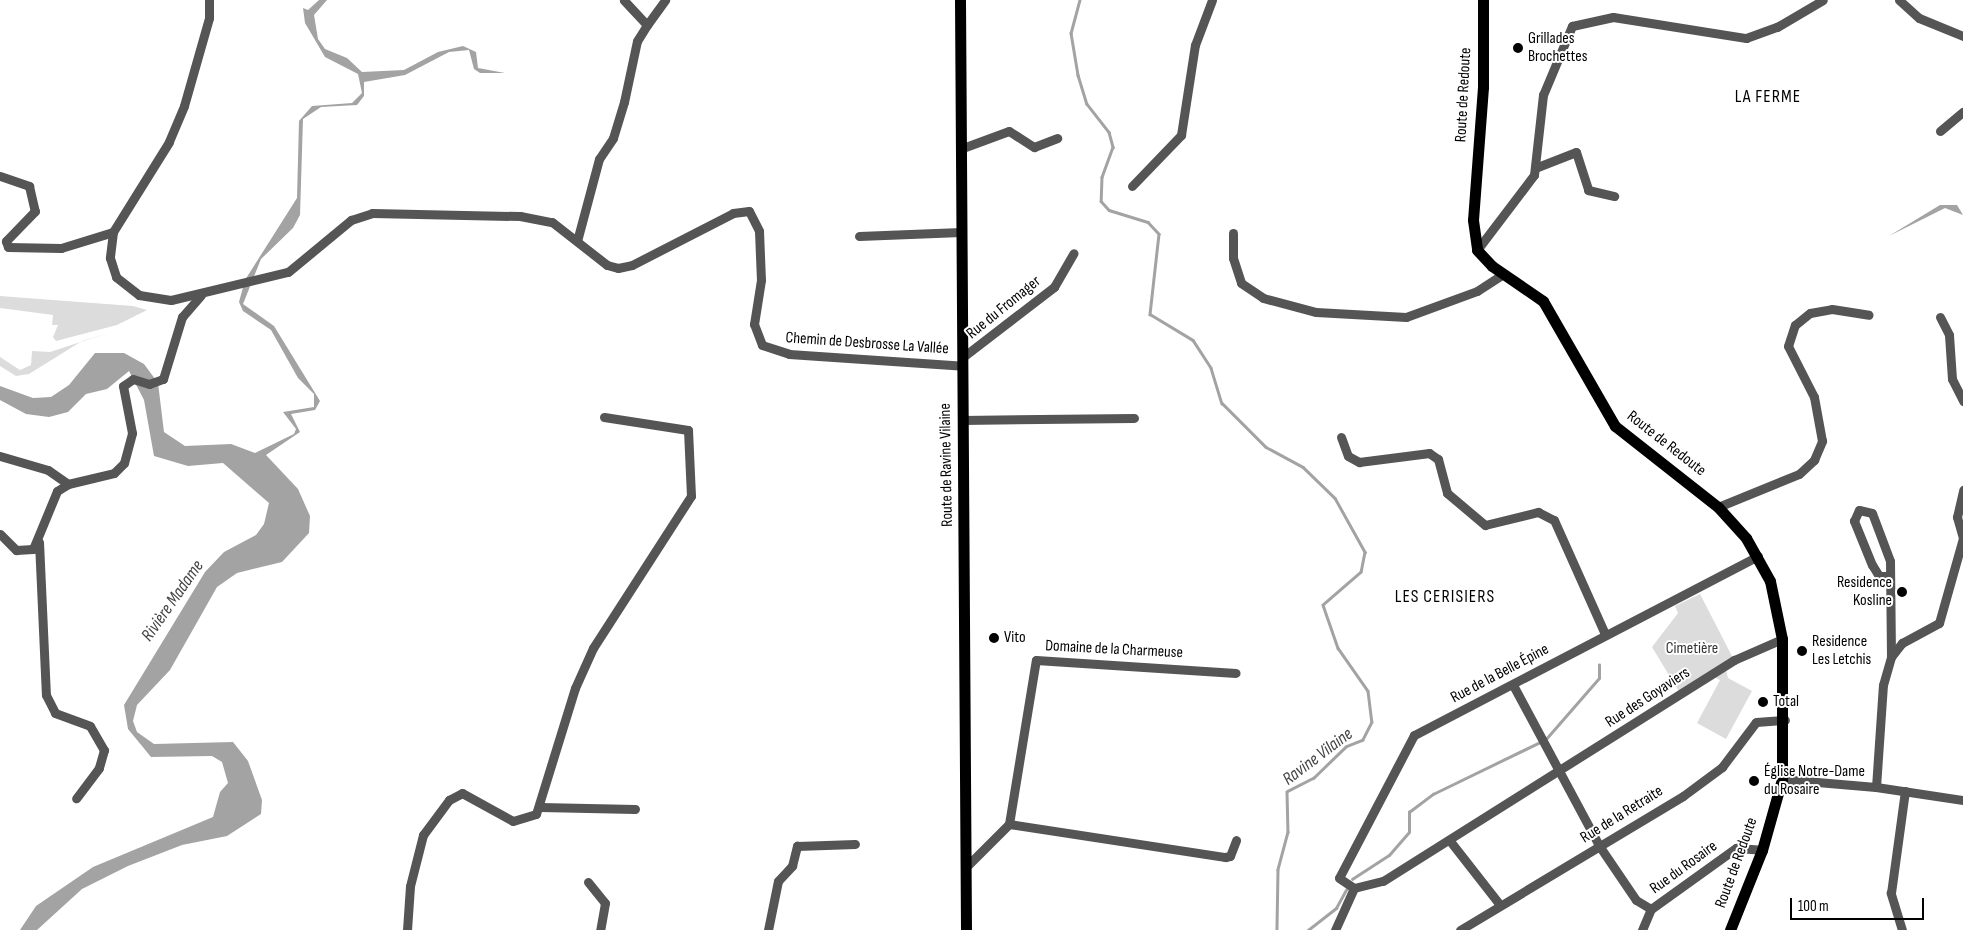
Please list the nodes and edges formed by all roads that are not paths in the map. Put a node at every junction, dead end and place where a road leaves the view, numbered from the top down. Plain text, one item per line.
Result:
1 (209, 0) edge
2 (624, 0) edge
3 (666, 0) edge
4 (960, 0) edge
5 (1212, 0) edge
6 (1483, 0) edge
7 (1823, 0) edge
8 (1899, 0) edge
9 (647, 25) junction
10 (1963, 36) edge
11 (1963, 112) edge
12 (1940, 131) dead end
13 (1057, 138) dead end
14 (960, 149) junction
15 (1534, 168) junction
16 (0, 176) edge
17 (1132, 186) dead end
18 (1614, 196) dead end
19 (113, 232) junction
20 (961, 232) junction
21 (1233, 233) dead end
22 (859, 236) dead end
23 (577, 241) junction
24 (1477, 250) junction
25 (1074, 253) dead end
26 (1503, 274) junction
27 (200, 295) junction
28 (1869, 315) dead end
29 (1940, 316) dead end
30 (963, 362) junction
31 (1963, 401) edge
32 (604, 417) dead end
33 (1134, 418) dead end
34 (962, 420) junction
35 (1341, 437) dead end
36 (0, 456) edge
37 (68, 484) junction
38 (1963, 490) edge
39 (1718, 507) junction
40 (0, 534) edge
41 (1963, 538) edge
42 (39, 542) junction
43 (1758, 556) junction
44 (1890, 576) junction
45 (1605, 634) junction
46 (1782, 639) junction
47 (1891, 657) junction
48 (1236, 672) dead end
49 (1513, 685) junction
50 (1785, 720) junction
51 (1558, 772) junction
52 (1782, 778) junction
53 (1876, 787) junction
54 (1905, 791) junction
55 (76, 798) dead end
56 (1963, 800) edge
57 (540, 807) junction
58 (635, 809) dead end
59 (1009, 824) junction
60 (1236, 840) dead end
61 (1450, 841) junction
62 (855, 844) dead end
63 (1600, 848) junction
64 (1762, 850) junction
65 (968, 865) junction
66 (588, 882) dead end
67 (1354, 888) junction
68 (1500, 905) junction
69 (1651, 909) junction
70 (407, 930) edge
71 (600, 930) edge
72 (768, 930) edge
73 (966, 930) edge
74 (1335, 930) edge
75 (1460, 930) edge
76 (1642, 930) edge
77 (1730, 930) edge
78 (1902, 930) edge

1 - 19 street, Chemin de Desbrosse La Vallée
2 - 9 street
3 - 9 street
4 - 14 main road, Route de Ravine Vilaine
5 - 17 street
6 - 24 main road, Route de Redoute
7 - 15 street
8 - 10 street
9 - 23 street
11 - 12 street
13 - 14 street
14 - 20 main road, Route de Ravine Vilaine
15 - 18 street
15 - 24 street
16 - 19 street
19 - 27 street, Chemin de Desbrosse La Vallée
20 - 22 street
20 - 30 main road, Route de Ravine Vilaine
21 - 26 street
23 - 27 street, Chemin de Desbrosse La Vallée
23 - 30 street, Chemin de Desbrosse La Vallée
24 - 26 main road, Route de Redoute
25 - 30 street, Rue du Fromager
26 - 39 main road, Route de Redoute
27 - 37 street
28 - 39 street
29 - 31 street
30 - 34 main road, Route de Ravine Vilaine
32 - 57 street
33 - 34 street
34 - 65 main road, Route de Ravine Vilaine
35 - 45 street
36 - 37 street
37 - 42 street
38 - 41 street
39 - 43 main road, Route de Redoute
40 - 42 street
41 - 47 street
42 - 55 street
43 - 45 street, Rue de la Belle Épine
43 - 46 main road, Route de Redoute
44 - 44 street
44 - 47 street
45 - 49 street, Rue de la Belle Épine
46 - 50 main road, Route de Redoute
46 - 51 street, Rue des Goyaviers
47 - 53 street
48 - 59 street, Domaine de la Charmeuse
49 - 51 street
49 - 67 street, Rue de la Belle Épine
50 - 52 main road, Route de Redoute
50 - 63 street, Rue de la Retraite
51 - 61 street, Rue des Goyaviers
51 - 63 street
52 - 53 street
52 - 64 main road, Route de Redoute
53 - 54 street
54 - 56 street
54 - 78 street
57 - 58 street
57 - 70 street
59 - 60 street
59 - 65 street
61 - 67 street, Rue des Goyaviers
61 - 68 street
62 - 72 street
63 - 68 street, Rue de la Retraite
63 - 69 street
64 - 69 street, Rue du Rosaire
64 - 77 main road, Route de Redoute
65 - 73 main road, Route de Ravine Vilaine
66 - 71 street
67 - 74 street
68 - 75 street, Rue de la Retraite
69 - 76 street

